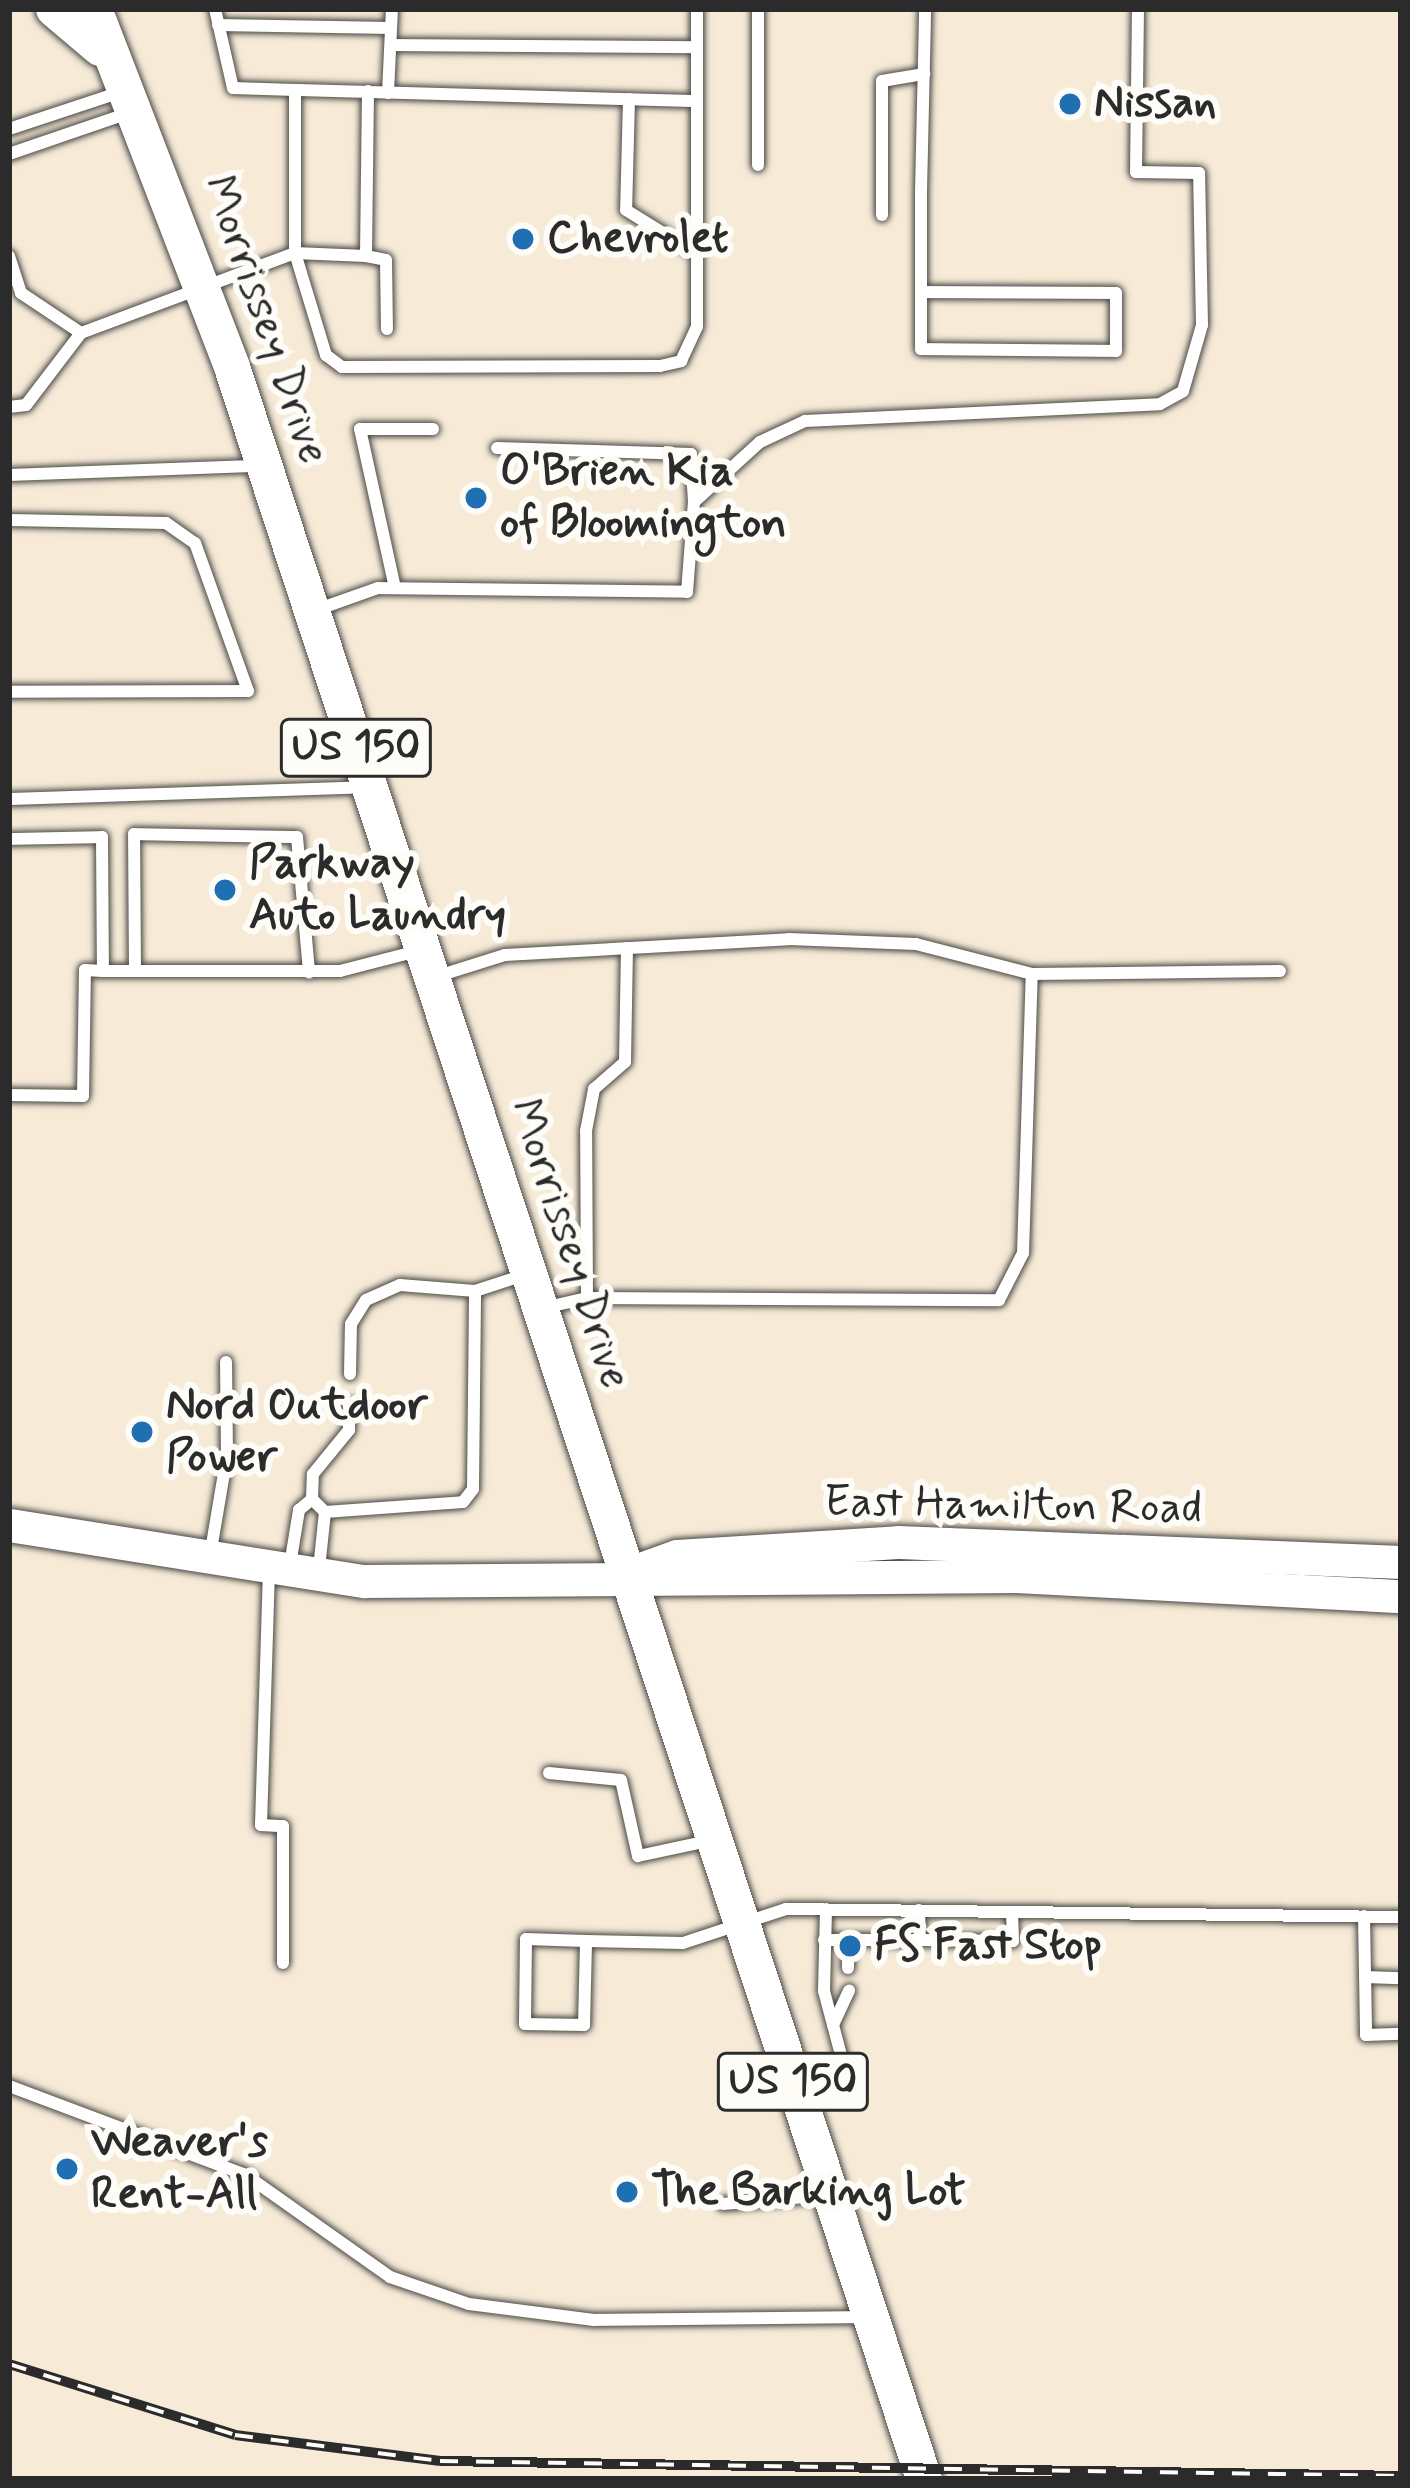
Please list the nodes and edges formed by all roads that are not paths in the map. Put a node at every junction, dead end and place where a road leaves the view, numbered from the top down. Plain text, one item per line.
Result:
1 (54, 9) edge
2 (94, 9) edge
3 (215, 9) edge
4 (392, 9) edge
5 (697, 9) edge
6 (758, 9) edge
7 (925, 9) edge
8 (1138, 9) edge
9 (218, 25) junction
10 (392, 28) junction
11 (391, 45) junction
12 (696, 47) junction
13 (100, 48) junction
14 (923, 74) junction
15 (295, 90) junction
16 (368, 91) junction
17 (388, 92) junction
18 (629, 99) junction
19 (695, 100) junction
20 (130, 101) junction
21 (9, 129) edge
22 (9, 154) edge
23 (758, 165) dead end
24 (882, 215) dead end
25 (295, 253) junction
26 (697, 254) junction
27 (9, 256) edge
28 (366, 256) junction
29 (206, 292) junction
30 (921, 292) junction
31 (388, 328) dead end
32 (81, 333) junction
33 (9, 407) edge
34 (433, 429) dead end
35 (497, 448) dead end
36 (264, 466) junction
37 (9, 475) edge
38 (694, 502) junction
39 (9, 520) edge
40 (395, 588) junction
41 (311, 612) junction
42 (9, 692) edge
43 (368, 787) junction
44 (9, 799) edge
45 (9, 838) edge
46 (627, 948) junction
47 (427, 964) junction
48 (103, 971) junction
49 (135, 971) junction
50 (1280, 971) dead end
51 (309, 972) junction
52 (1033, 974) junction
53 (9, 1095) edge
54 (528, 1274) junction
55 (475, 1291) junction
56 (587, 1298) junction
57 (540, 1309) junction
58 (226, 1362) dead end
59 (350, 1374) dead end
60 (349, 1405) dead end
61 (312, 1499) junction
62 (325, 1512) junction
63 (9, 1525) edge
64 (210, 1557) junction
65 (1401, 1562) edge
66 (292, 1572) junction
67 (627, 1574) junction
68 (1401, 1596) edge
69 (550, 1772) dead end
70 (714, 1840) junction
71 (826, 1910) junction
72 (919, 1910) junction
73 (1012, 1912) junction
74 (1364, 1916) junction
75 (1401, 1917) edge
76 (740, 1921) junction
77 (824, 1940) junction
78 (848, 1940) junction
79 (920, 1940) junction
80 (586, 1942) junction
81 (283, 1963) dead end
82 (848, 1968) dead end
83 (1365, 1977) junction
84 (1401, 1978) edge
85 (849, 1991) dead end
86 (832, 2025) junction
87 (1401, 2034) edge
88 (794, 2085) junction
89 (9, 2086) edge
90 (830, 2195) junction
91 (723, 2204) dead end
92 (869, 2317) junction
93 (924, 2479) edge

1 - 13 main road, Morrissey Drive / US 150
2 - 13 main road, Morrissey Drive / US 150
3 - 9 lane
4 - 10 lane
5 - 12 lane
6 - 23 lane
7 - 14 lane
8 - 38 lane
9 - 10 lane
9 - 15 lane
10 - 11 lane
11 - 12 lane
11 - 17 lane
12 - 19 lane
13 - 20 main road, Morrissey Drive / US 150
14 - 24 lane
14 - 30 lane
15 - 16 lane
15 - 25 lane
16 - 17 lane
16 - 28 lane
17 - 18 lane
18 - 19 lane
18 - 26 lane
19 - 26 lane
20 - 21 lane
20 - 22 lane
20 - 29 main road, Morrissey Drive / US 150
25 - 26 lane
25 - 28 lane
25 - 29 lane
27 - 32 lane
28 - 31 lane
29 - 32 lane
29 - 36 main road, Morrissey Drive / US 150
30 - 30 lane
32 - 33 lane
34 - 40 lane
35 - 38 lane
36 - 37 lane
36 - 41 main road, Morrissey Drive / US 150
38 - 40 lane
39 - 42 lane
40 - 41 lane
41 - 43 main road, Morrissey Drive / US 150
43 - 44 lane
43 - 47 main road, Morrissey Drive / US 150
45 - 48 lane
46 - 47 lane
46 - 52 lane
46 - 56 lane
47 - 51 lane
47 - 54 main road, Morrissey Drive / US 150
48 - 49 lane
48 - 53 lane
49 - 51 lane
49 - 51 lane
50 - 52 lane
52 - 56 lane
54 - 55 lane
54 - 57 main road, Morrissey Drive / US 150
55 - 59 lane
55 - 62 lane
56 - 57 lane
57 - 67 main road, Morrissey Drive / US 150
58 - 64 lane
60 - 61 lane
61 - 62 lane
61 - 66 lane
62 - 66 lane
63 - 64 main road, East Hamilton Road
64 - 66 main road, East Hamilton Road
65 - 67 main road, East Hamilton Road
66 - 67 main road, East Hamilton Road
66 - 81 lane
67 - 68 main road, East Hamilton Road
67 - 70 main road, Morrissey Drive / US 150
69 - 70 lane
70 - 76 main road, Morrissey Drive / US 150
71 - 72 lane
71 - 76 lane
71 - 77 lane
72 - 73 lane
72 - 79 lane
73 - 74 lane
73 - 79 lane
74 - 75 lane
74 - 83 lane
76 - 80 lane
76 - 88 main road, Morrissey Drive / US 150
77 - 78 lane
77 - 86 lane
78 - 79 lane
78 - 82 lane
80 - 80 lane
83 - 84 lane
83 - 87 lane
85 - 86 lane
86 - 88 lane
88 - 90 main road, Morrissey Drive / US 150
89 - 92 lane
90 - 91 lane
90 - 92 main road, Morrissey Drive / US 150
92 - 93 main road, Morrissey Drive / US 150

